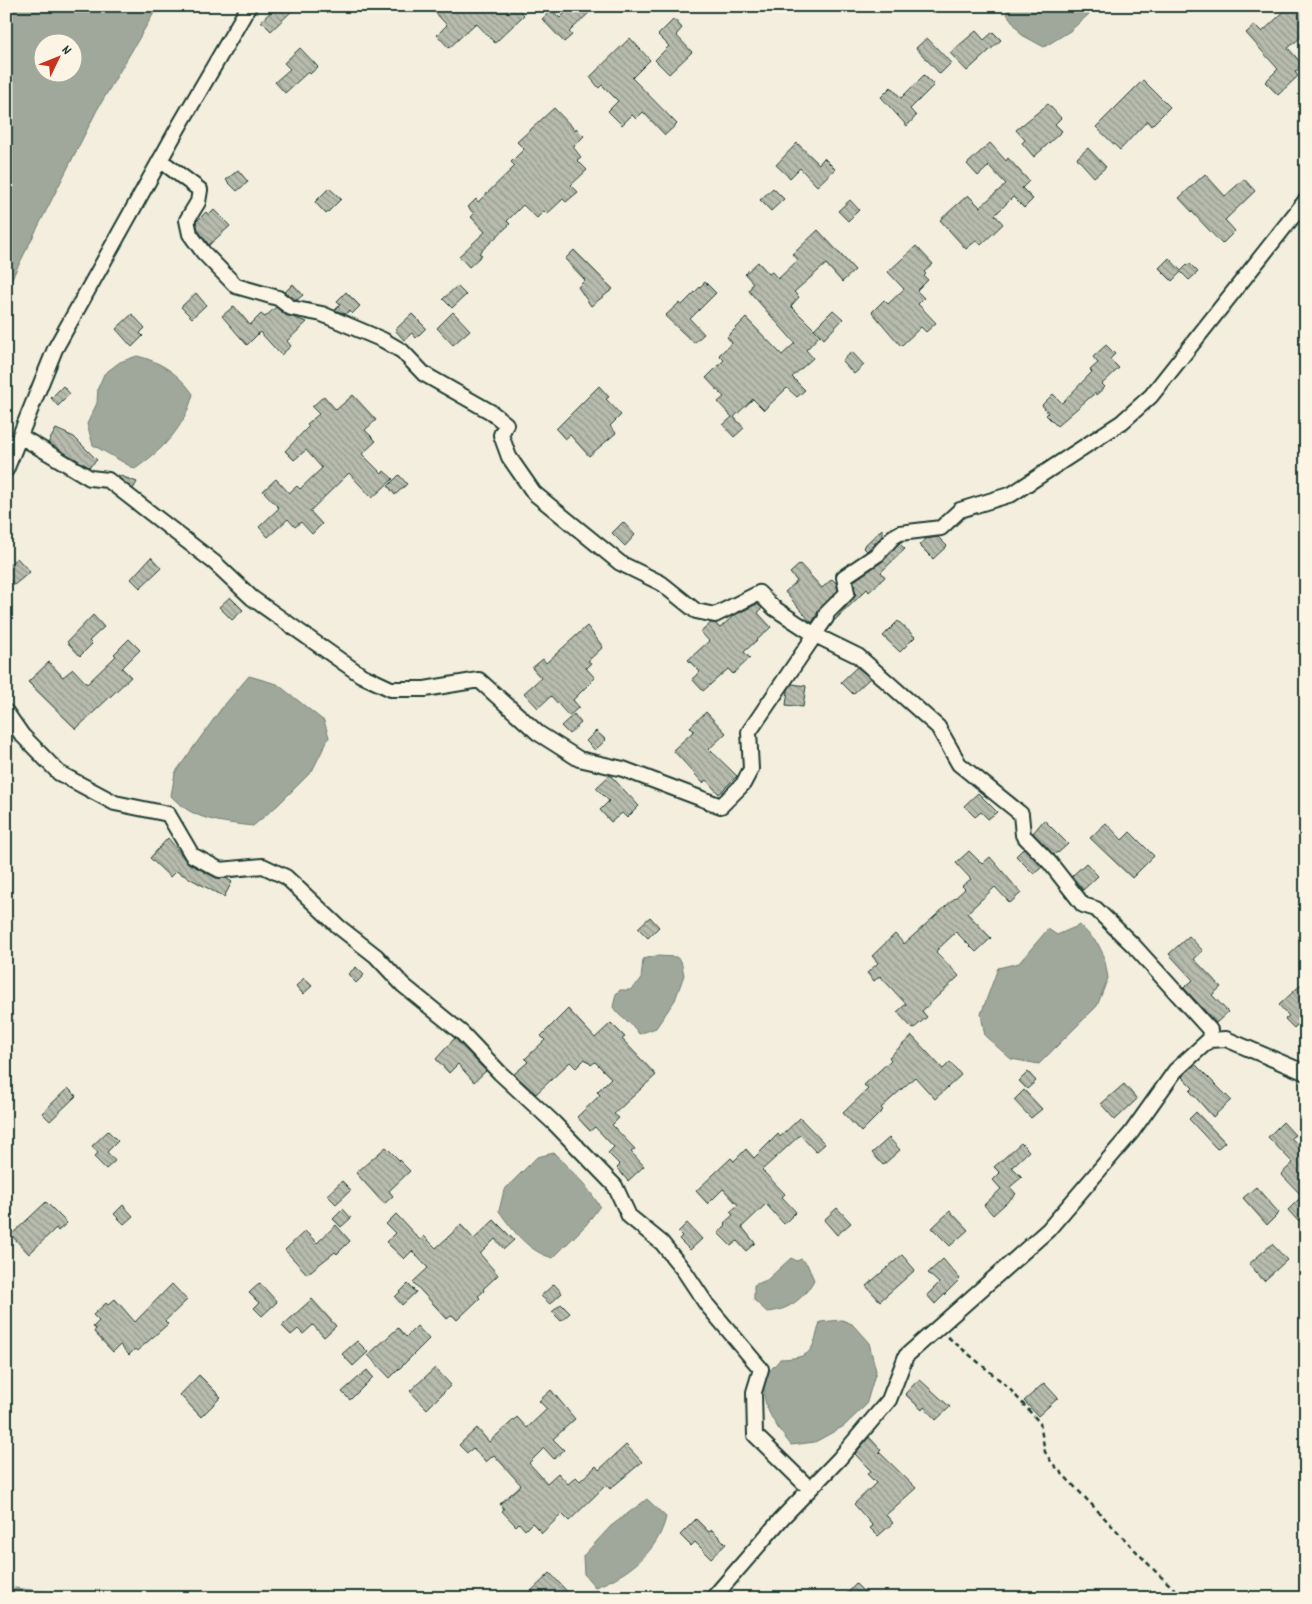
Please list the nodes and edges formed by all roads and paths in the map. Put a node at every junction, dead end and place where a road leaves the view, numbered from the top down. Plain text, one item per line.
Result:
1 (249, 6) edge
2 (160, 160) junction
3 (1306, 200) edge
4 (20, 436) junction
5 (6, 470) edge
6 (814, 635) junction
7 (6, 712) edge
8 (1209, 1040) junction
9 (1306, 1073) edge
10 (938, 1327) junction
11 (810, 1490) junction
12 (713, 1598) edge
13 (1184, 1598) edge

1 - 2 street
2 - 4 street
2 - 6 street
3 - 6 street
4 - 5 street
4 - 6 street
6 - 8 street
7 - 11 street
8 - 9 street
8 - 10 street
10 - 11 street
10 - 13 path
11 - 12 street

